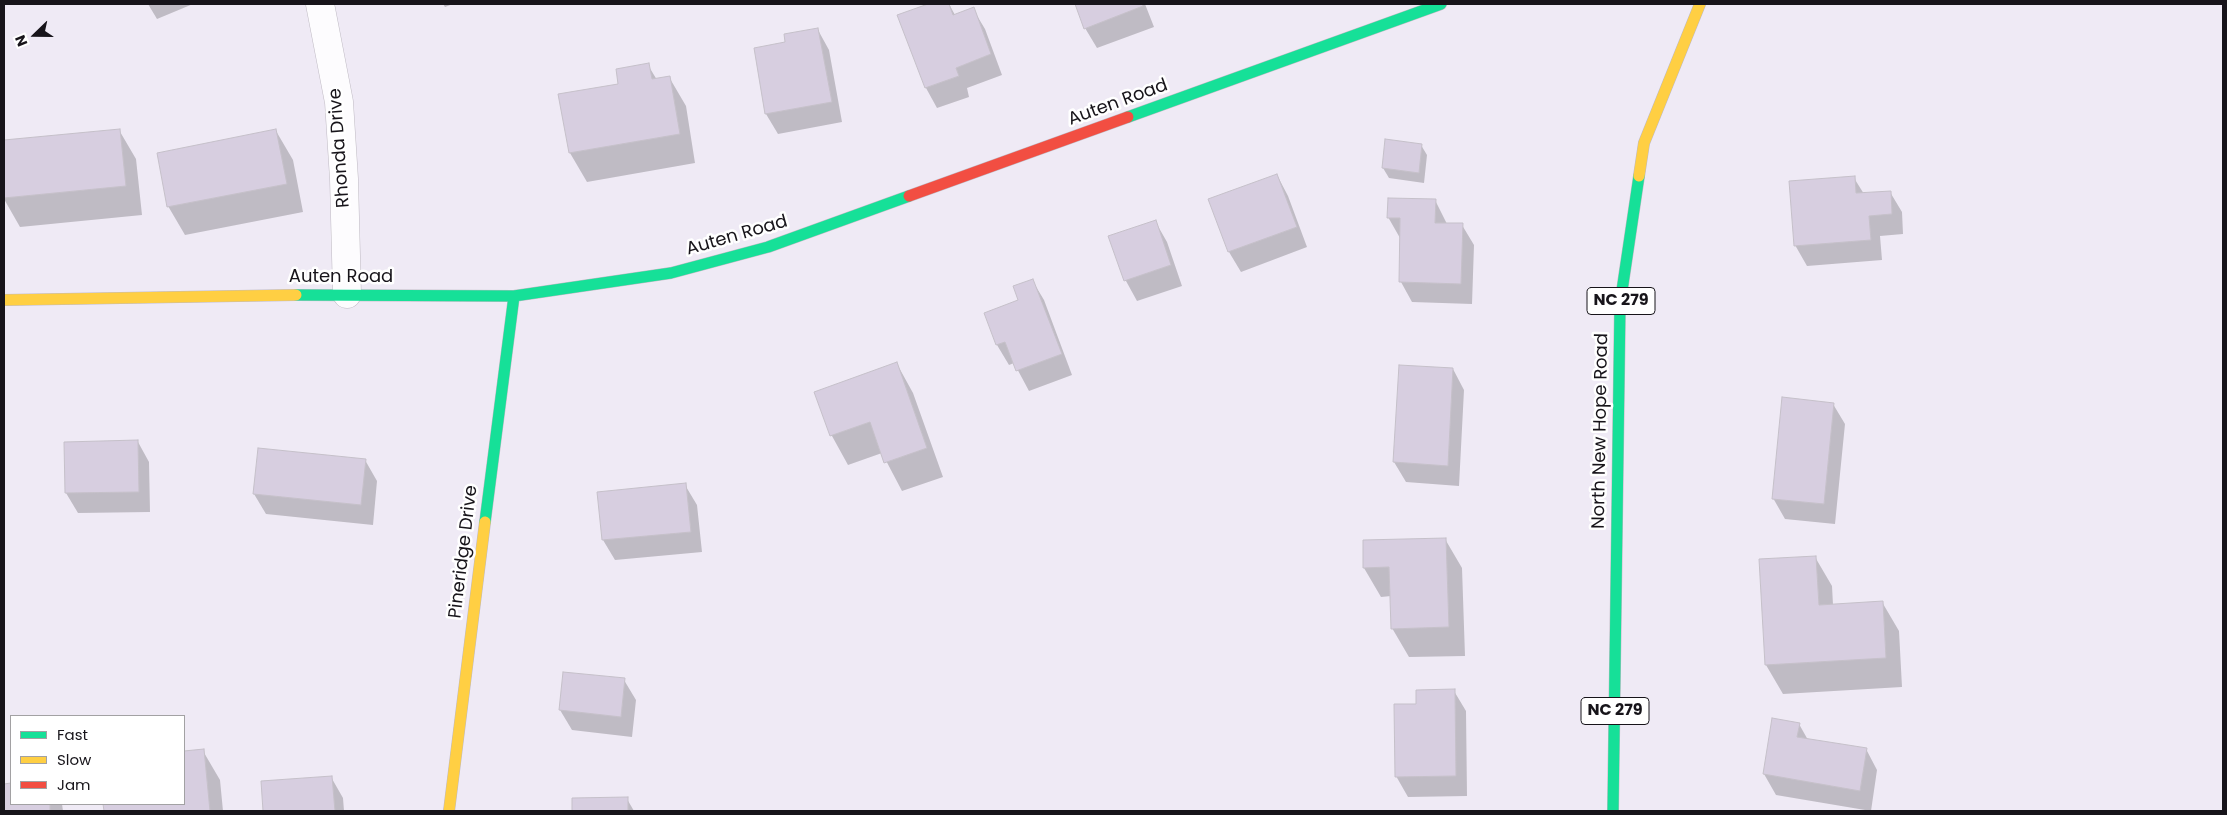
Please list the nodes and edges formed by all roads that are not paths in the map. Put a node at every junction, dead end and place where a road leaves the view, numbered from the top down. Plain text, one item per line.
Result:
1 (320, 4) edge
2 (1441, 4) edge
3 (1700, 4) edge
4 (347, 294) junction
5 (514, 296) junction
6 (4, 300) edge
7 (449, 811) edge
8 (1614, 811) edge

1 - 4 street, Rhonda Drive
2 - 5 street, Auten Road
3 - 8 street, North New Hope Road / NC 279
4 - 5 street, Auten Road
4 - 6 street, Auten Road
5 - 7 street, Pineridge Drive

